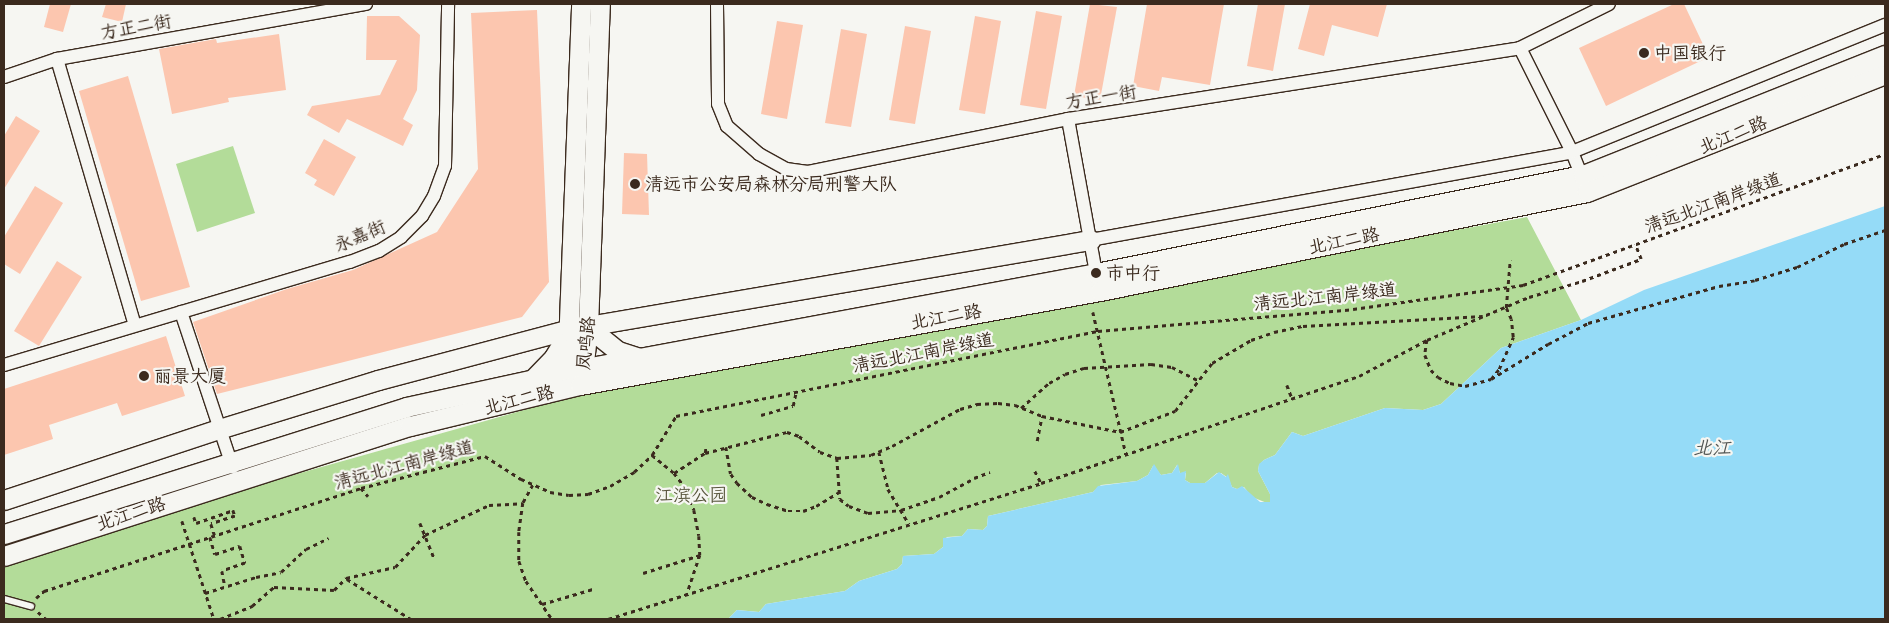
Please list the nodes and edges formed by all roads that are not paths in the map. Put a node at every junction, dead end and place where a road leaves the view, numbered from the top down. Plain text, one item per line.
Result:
1 (366, 4) edge
2 (448, 4) edge
3 (581, 4) edge
4 (600, 4) edge
5 (717, 4) edge
6 (1609, 4) edge
7 (1885, 25) edge
8 (1520, 48) junction
9 (1885, 55) edge
10 (57, 59) junction
11 (1885, 74) edge
12 (4, 77) edge
13 (1068, 119) junction
14 (1572, 152) junction
15 (1585, 184) junction
16 (1090, 240) junction
17 (1098, 282) junction
18 (180, 312) junction
19 (135, 326) junction
20 (579, 328) junction
21 (640, 358) junction
22 (4, 365) edge
23 (577, 375) junction
24 (532, 380) junction
25 (219, 429) junction
26 (231, 461) junction
27 (237, 480) junction
28 (4, 500) edge
29 (4, 534) edge
30 (4, 556) edge
31 (4, 598) edge
32 (31, 606) road end

1 - 10 street, 方正二街
2 - 18 street, 永嘉街
3 - 20 main road, 凤鸣路
4 - 20 main road, 凤鸣路
5 - 13 street, 方正一街
6 - 8 street, 方正一街
7 - 14 street
8 - 13 street, 方正一街
8 - 14 street
9 - 15 main road, 北江二路
10 - 12 street, 方正二街
10 - 19 street
11 - 15 main road, 北江二路
13 - 16 street
14 - 15 street
14 - 16 street
15 - 17 main road, 北江二路
16 - 17 street
16 - 20 main road
17 - 21 main road, 北江二路
17 - 23 main road, 北江二路
18 - 19 street, 永嘉街
18 - 25 street
19 - 22 street, 永嘉街
20 - 21 main road
20 - 23 main road, 凤鸣路
20 - 24 main road
20 - 25 main road
21 - 23 main road, 北江二路
23 - 24 main road, 北江二路
23 - 27 main road, 北江二路
24 - 26 main road, 北江二路
25 - 26 street
25 - 28 main road
26 - 27 street
26 - 29 main road, 北江二路
27 - 30 main road, 北江二路
31 - 32 lane

